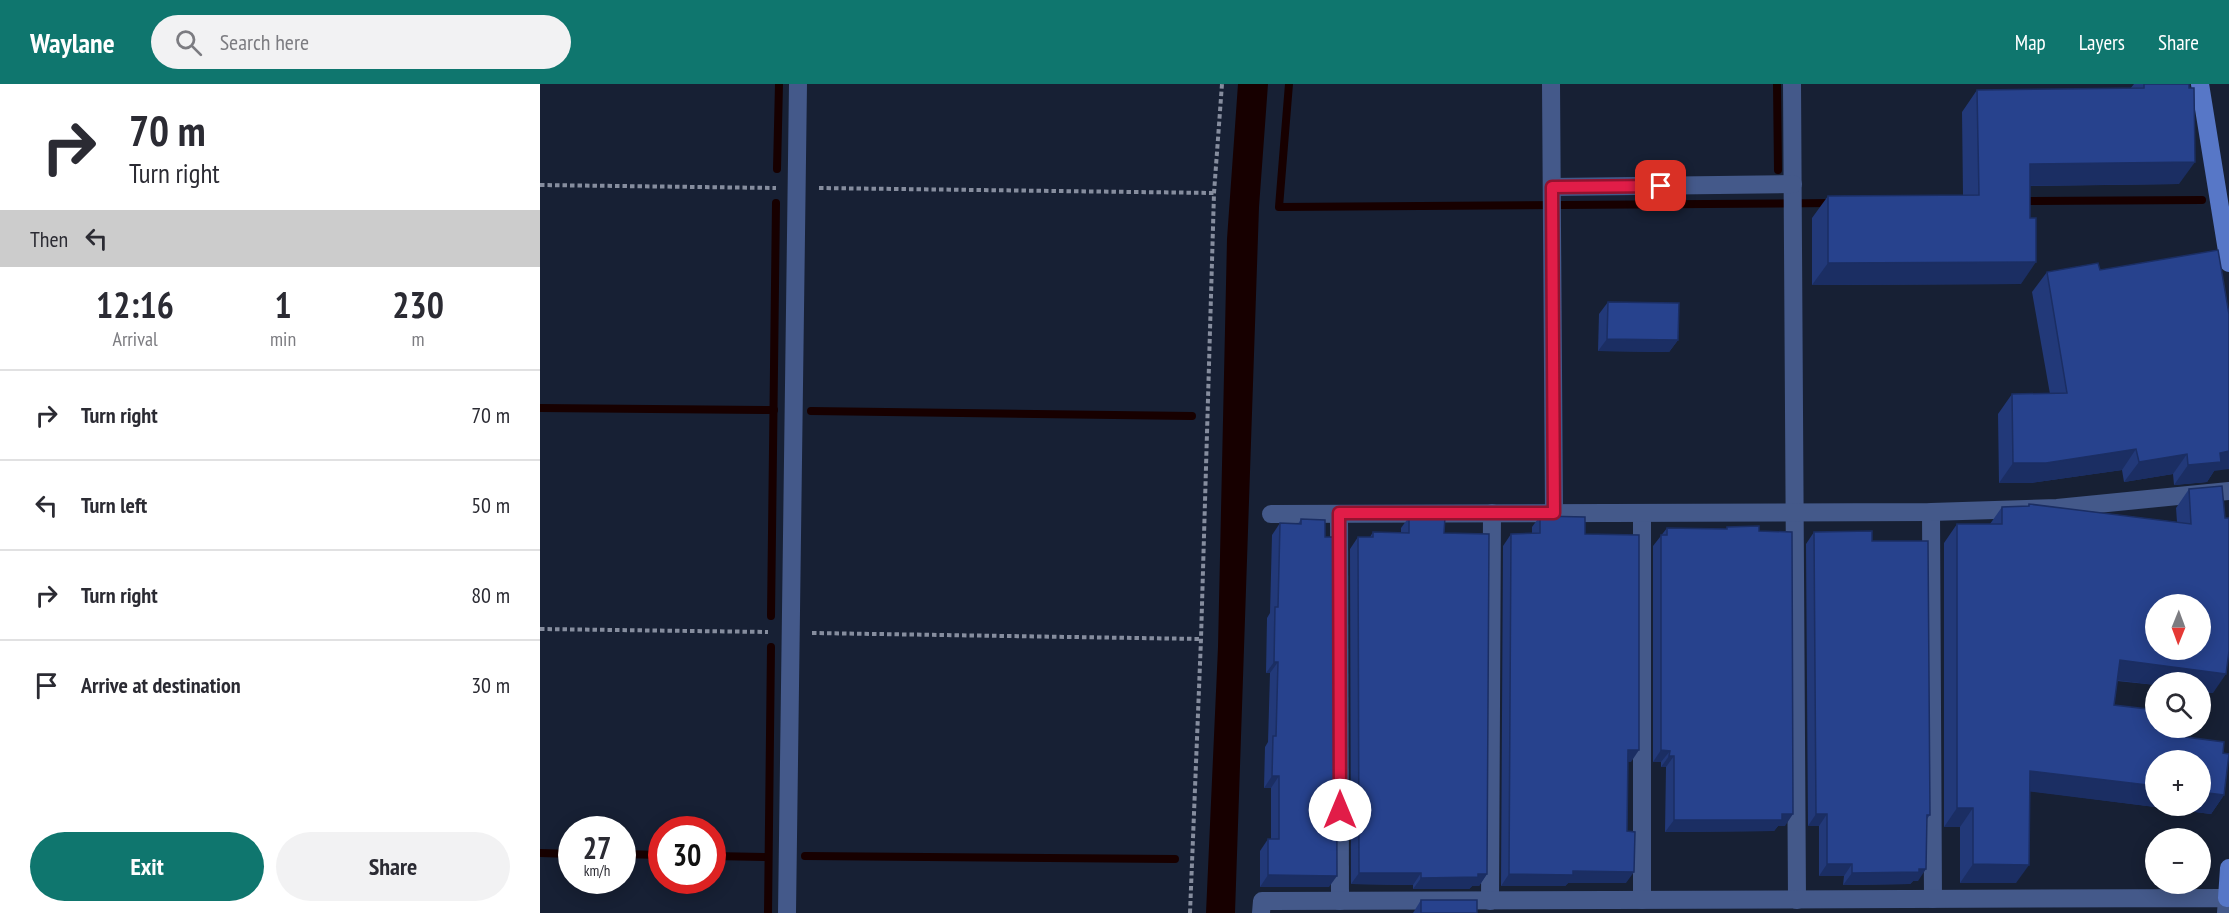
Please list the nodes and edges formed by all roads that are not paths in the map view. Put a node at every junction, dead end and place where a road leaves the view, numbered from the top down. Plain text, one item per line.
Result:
1 (798, 84) edge
2 (1551, 84) edge
3 (1792, 84) edge
4 (2200, 84) edge
5 (1793, 189) junction
6 (1552, 198) junction
7 (2229, 263) edge
8 (2229, 491) edge
9 (1795, 512) junction
10 (1931, 512) junction
11 (1339, 513) junction
12 (1492, 513) junction
13 (1554, 513) junction
14 (1641, 513) junction
15 (1271, 514) dead end
16 (2229, 868) edge
17 (1933, 899) junction
18 (1642, 900) junction
19 (1797, 900) junction
20 (1340, 901) junction
21 (1490, 901) junction
22 (1778, 906) edge
23 (2226, 906) edge
24 (1397, 907) edge
25 (1541, 907) edge
26 (787, 913) edge
27 (1261, 913) edge

1 - 26 street
2 - 6 street
3 - 5 street
4 - 7 street
5 - 6 street
5 - 9 street
6 - 13 street
8 - 10 street
9 - 10 street
9 - 14 street
9 - 19 street
10 - 17 street
11 - 12 street
11 - 15 street
11 - 20 street
12 - 13 street
12 - 21 street
13 - 14 street
14 - 18 street
16 - 23 street
17 - 19 street
17 - 23 street
18 - 22 street
18 - 25 street
19 - 22 street
20 - 24 street
20 - 27 street
21 - 24 street
21 - 25 street

